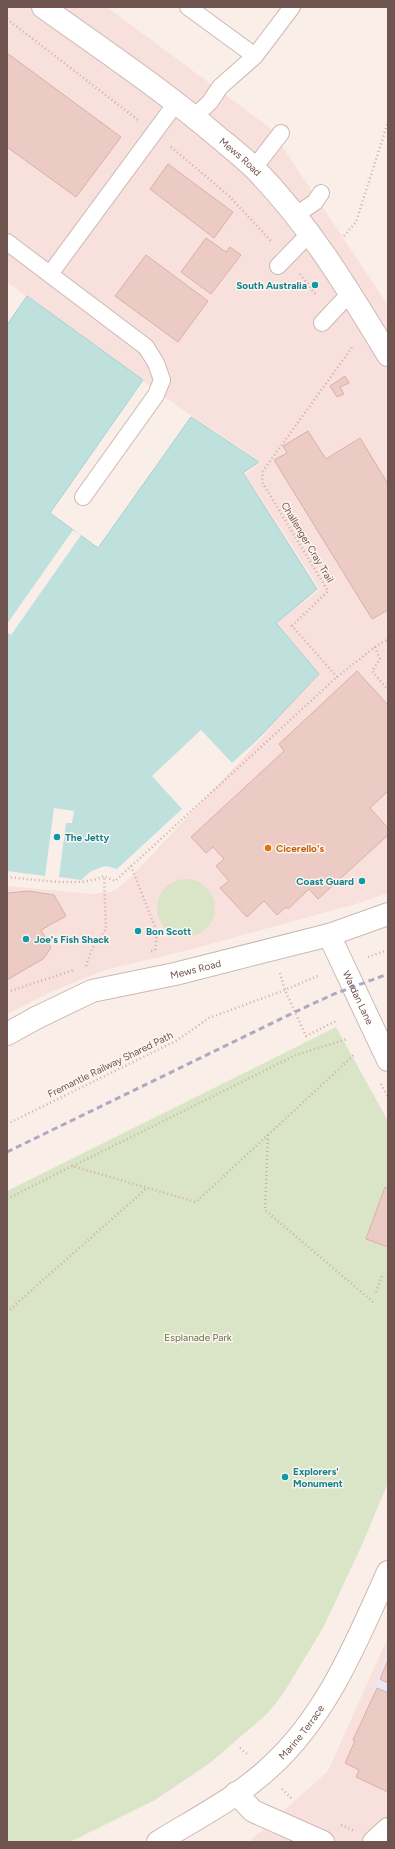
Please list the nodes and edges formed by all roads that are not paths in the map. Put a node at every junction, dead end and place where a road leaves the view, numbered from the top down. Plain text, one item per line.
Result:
1 (43, 7) edge
2 (188, 7) edge
3 (292, 7) edge
4 (255, 56) junction
5 (176, 103) junction
6 (194, 117) junction
7 (281, 134) dead end
8 (254, 168) junction
9 (321, 193) dead end
10 (296, 215) junction
11 (310, 233) junction
12 (7, 242) edge
13 (282, 261) road end
14 (50, 274) junction
15 (351, 292) junction
16 (326, 318) road end
17 (388, 355) edge
18 (84, 497) dead end
19 (388, 914) edge
20 (329, 935) junction
21 (7, 1034) edge
22 (388, 1060) edge
23 (388, 1572) edge
24 (236, 1793) junction
25 (388, 1829) edge
26 (366, 1837) edge
27 (158, 1842) edge
28 (323, 1842) edge

1 - 5 street, Mews Road
2 - 4 lane
3 - 4 lane
4 - 6 lane
5 - 6 street, Mews Road
5 - 14 lane
6 - 8 street, Mews Road
7 - 8 lane
8 - 10 street, Mews Road
9 - 10 lane
10 - 11 street, Mews Road
11 - 13 lane
11 - 15 street, Mews Road
12 - 14 lane
14 - 18 lane
15 - 16 lane
15 - 17 street, Mews Road
19 - 20 street, Mews Road
20 - 21 street, Mews Road
20 - 22 street, Wardan Lane
23 - 24 street, Marine Terrace
24 - 27 street, Marine Terrace
24 - 28 street
25 - 26 street

